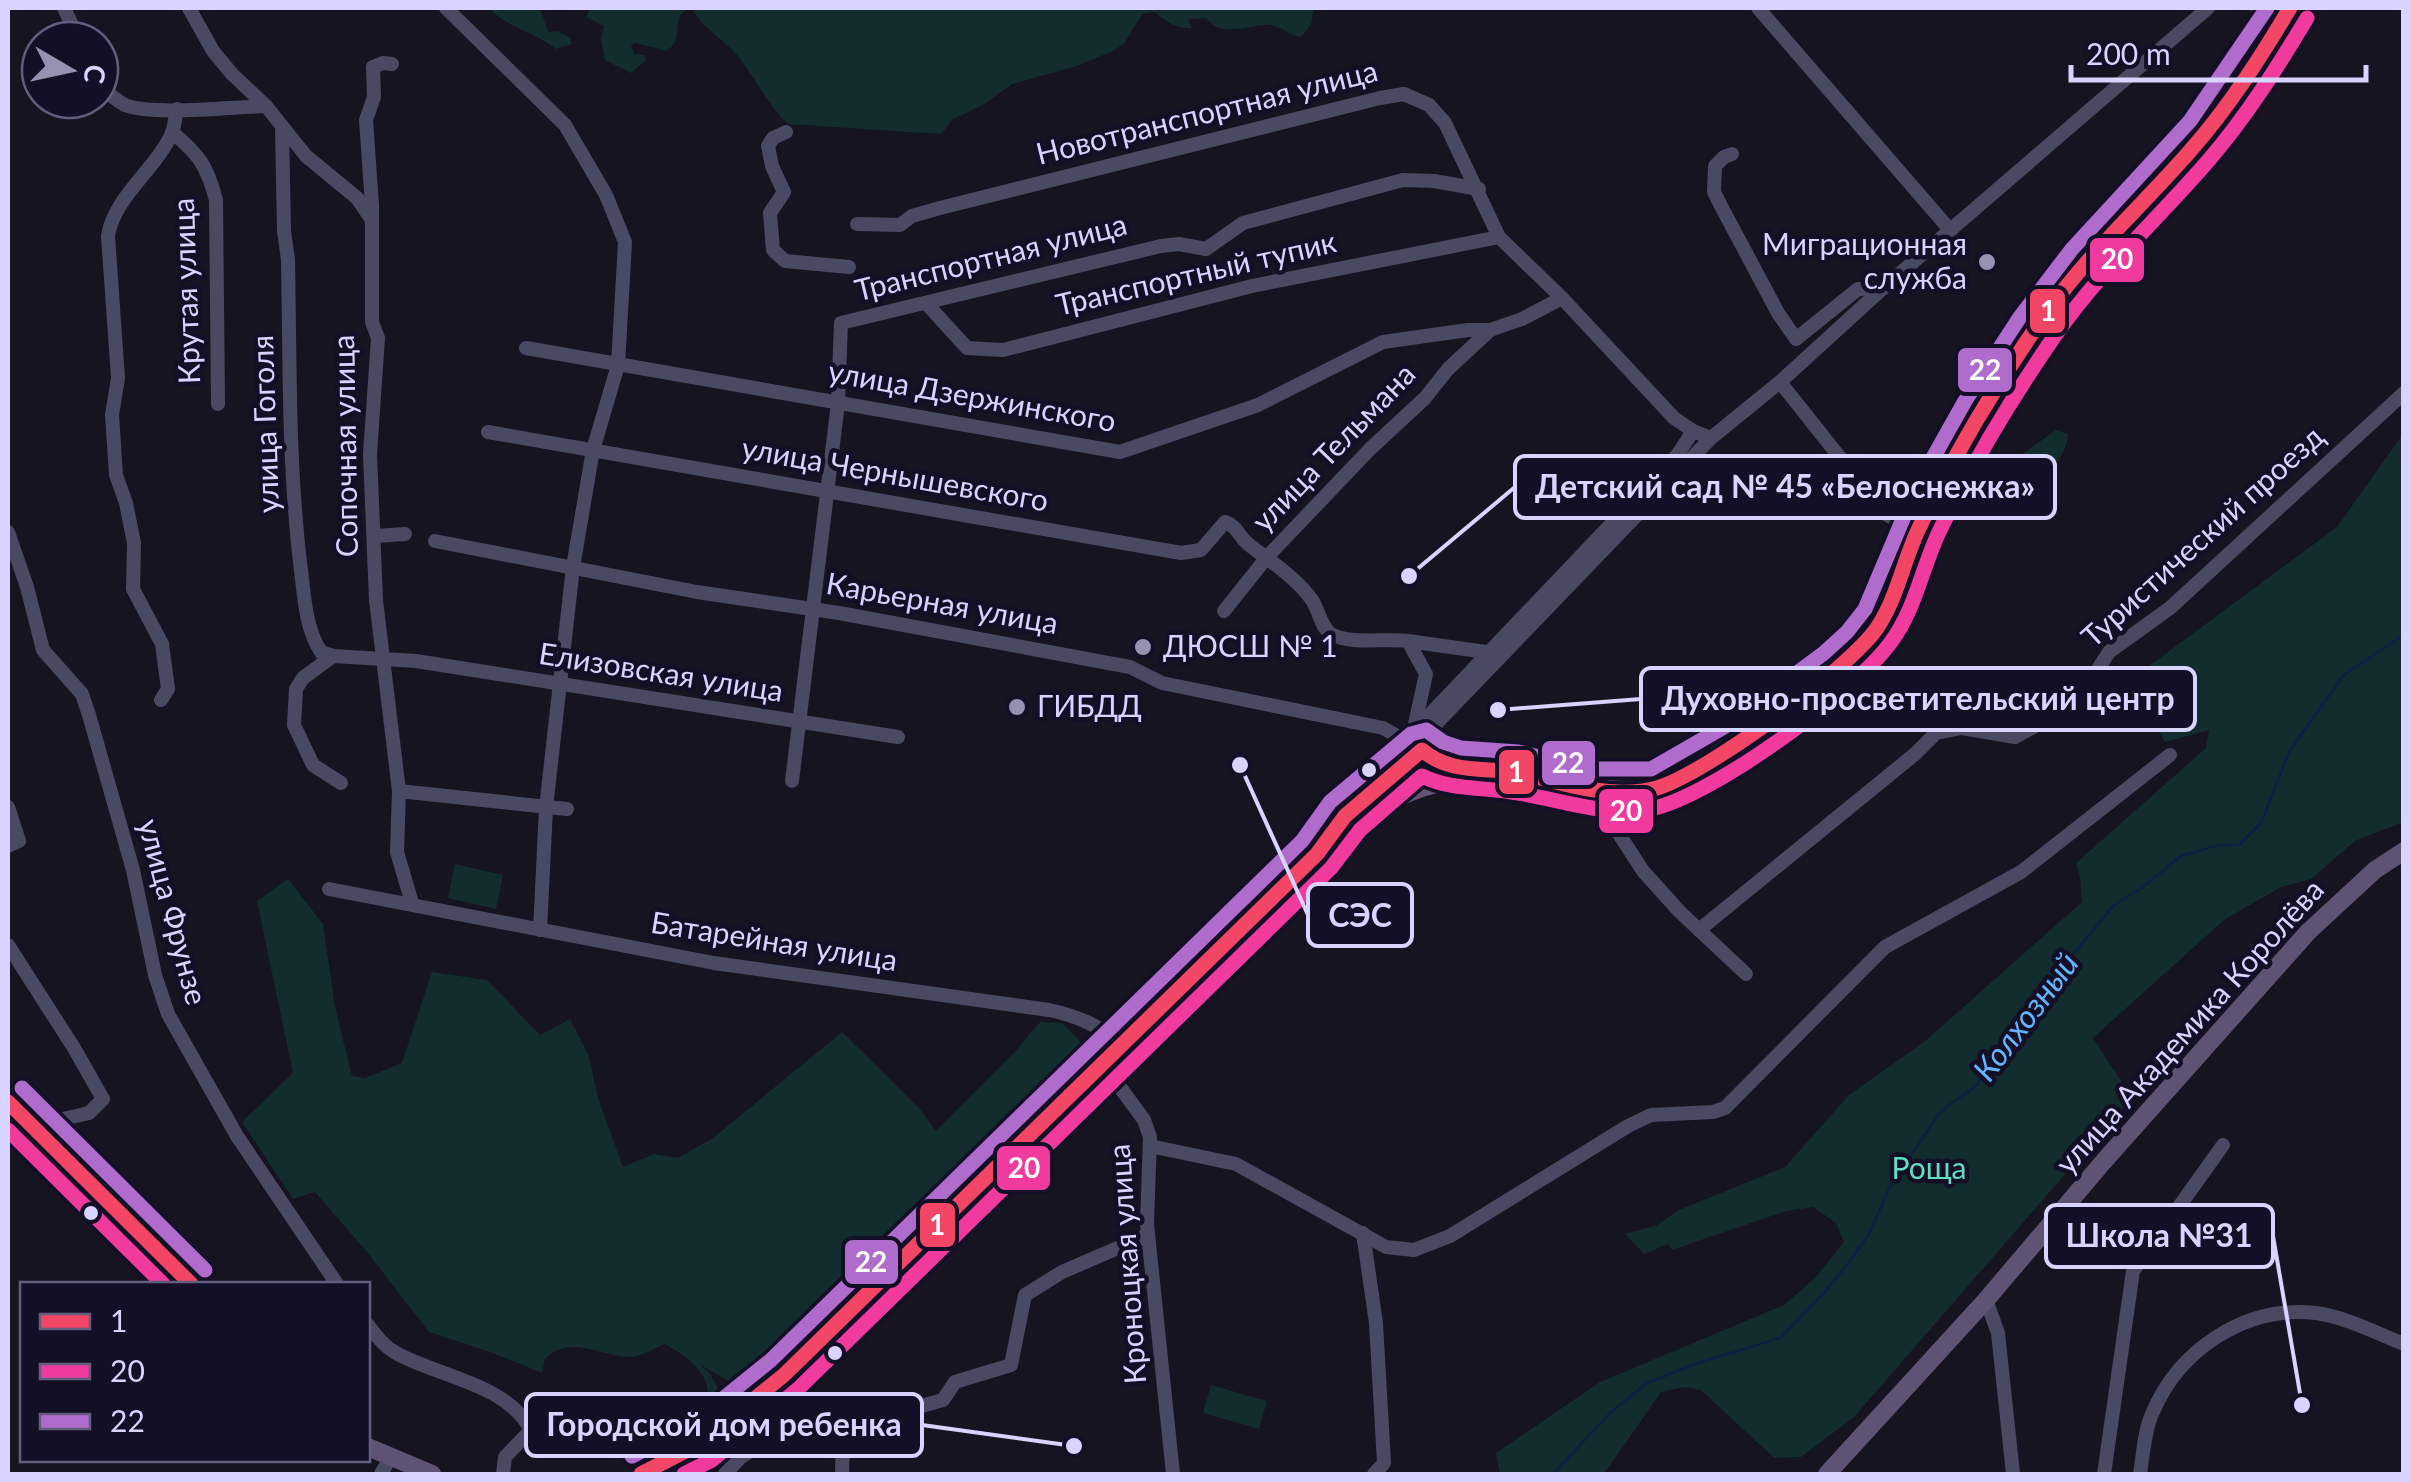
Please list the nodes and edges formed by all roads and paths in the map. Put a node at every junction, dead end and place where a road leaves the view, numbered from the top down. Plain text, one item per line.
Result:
1 (189, 8) edge
2 (446, 8) edge
3 (1758, 8) edge
4 (2208, 8) edge
5 (2257, 8) edge
6 (2290, 8) edge
7 (2275, 33) junction
8 (392, 64) dead end
9 (120, 102) edge
10 (266, 106) junction
11 (177, 109) junction
12 (282, 127) junction
13 (172, 132) junction
14 (786, 132) dead end
15 (1732, 154) dead end
16 (1478, 190) junction
17 (370, 217) junction
18 (858, 224) dead end
19 (1951, 231) junction
20 (1499, 236) junction
21 (850, 267) dead end
22 (1882, 288) junction
23 (1562, 298) junction
24 (926, 303) junction
25 (1490, 330) junction
26 (526, 348) dead end
27 (618, 365) junction
28 (1780, 382) junction
29 (2404, 392) edge
30 (838, 403) junction
31 (218, 404) dead end
32 (1693, 431) junction
33 (488, 432) dead end
34 (1712, 438) junction
35 (593, 450) junction
36 (827, 490) junction
37 (1917, 531) junction
38 (8, 532) edge
39 (405, 534) dead end
40 (375, 536) junction
41 (436, 542) dead end
42 (1267, 556) junction
43 (573, 567) junction
44 (812, 608) junction
45 (1224, 611) dead end
46 (1408, 641) junction
47 (1486, 652) junction
48 (333, 656) junction
49 (384, 660) junction
50 (562, 685) junction
51 (161, 700) dead end
52 (798, 722) junction
53 (1413, 733) junction
54 (898, 737) dead end
55 (1424, 753) junction
56 (2170, 755) dead end
57 (792, 781) dead end
58 (1446, 781) junction
59 (1543, 781) junction
60 (341, 783) dead end
61 (1599, 788) junction
62 (398, 791) junction
63 (8, 807) edge
64 (546, 808) junction
65 (567, 809) dead end
66 (14, 844) edge
67 (2404, 851) edge
68 (1317, 854) junction
69 (330, 888) dead end
70 (412, 904) junction
71 (540, 930) junction
72 (1699, 930) junction
73 (8, 945) edge
74 (1746, 974) dead end
75 (1122, 1045) junction
76 (1103, 1064) junction
77 (8, 1102) edge
78 (39, 1135) junction
79 (2222, 1144) dead end
80 (1150, 1146) junction
81 (1363, 1232) junction
82 (1148, 1235) junction
83 (189, 1282) edge
84 (336, 1282) edge
85 (1986, 1300) junction
86 (370, 1328) edge
87 (2404, 1344) edge
88 (861, 1423) junction
89 (674, 1458) junction
90 (385, 1466) edge
91 (432, 1474) edge
92 (503, 1474) edge
93 (640, 1474) edge
94 (664, 1474) edge
95 (725, 1474) edge
96 (842, 1474) edge
97 (1173, 1474) edge
98 (1374, 1474) edge
99 (1827, 1474) edge
100 (2013, 1474) edge
101 (2104, 1474) edge
102 (2140, 1474) edge

1 - 10 street
2 - 27 street
3 - 19 street
4 - 19 street
5 - 7 street
6 - 7 main road
7 - 37 main road
8 - 17 street, Сопочная улица
9 - 11 street
10 - 11 street
10 - 12 street
11 - 13 street
12 - 17 street
12 - 48 street, улица Гоголя
13 - 31 street, Крутая улица
13 - 51 street
14 - 21 street
15 - 22 street
16 - 18 street, Новотранспортная улица
16 - 20 street, Новотранспортная улица
16 - 24 street, Транспортная улица
17 - 40 street, Сопочная улица
19 - 22 street
20 - 23 street, Новотранспортная улица
20 - 24 street, Транспортный тупик
22 - 28 street
23 - 25 street, улица Дзержинского
23 - 32 street, Новотранспортная улица
24 - 30 street, Транспортная улица
25 - 30 street, улица Дзержинского
25 - 42 street, улица Тельмана
26 - 27 street, улица Дзержинского
27 - 30 street, улица Дзержинского
27 - 35 street
28 - 34 street
28 - 37 street
29 - 72 street, Туристический проезд
30 - 36 street, Транспортная улица
32 - 34 street, Новотранспортная улица
32 - 47 street
33 - 35 street, улица Чернышевского
34 - 55 street
35 - 36 street, улица Чернышевского
35 - 43 street
36 - 42 street, улица Чернышевского
36 - 44 street, Транспортная улица
37 - 61 main road
38 - 84 street, улица Фрунзе
39 - 40 street
40 - 49 street, Сопочная улица
41 - 43 street, Карьерная улица
42 - 45 street, улица Тельмана
42 - 46 street
43 - 44 street, Карьерная улица
43 - 50 street
44 - 52 street, Транспортная улица
44 - 55 street, Карьерная улица
46 - 47 street
46 - 53 street
47 - 53 street
48 - 49 street
48 - 60 street
49 - 50 street, Елизовская улица
49 - 62 street, Сопочная улица
50 - 52 street, Елизовская улица
50 - 64 street
52 - 54 street, Елизовская улица
52 - 57 street, Транспортная улица
53 - 55 street
55 - 58 street, Карьерная улица
55 - 59 street, Карьерная улица
55 - 68 street
56 - 81 street
58 - 59 main road
58 - 68 main road
59 - 61 main road
61 - 72 street
62 - 64 street
62 - 70 street, Сопочная улица
63 - 66 street
64 - 65 street
64 - 71 street
67 - 85 main road, улица Академика Королёва
68 - 75 main road
69 - 70 street, Батарейная улица
70 - 71 street, Батарейная улица
71 - 75 street, Батарейная улица
72 - 74 street
73 - 78 street
75 - 76 main road
76 - 80 street, Кроноцкая улица
76 - 89 main road
77 - 78 main road
78 - 83 main road
79 - 101 street
80 - 81 street
80 - 82 street, Кроноцкая улица
81 - 98 street
82 - 88 street
82 - 97 street, Кроноцкая улица
85 - 99 main road, улица Академика Королёва
85 - 100 street
86 - 92 street
87 - 102 street
88 - 95 street
88 - 96 street
89 - 93 main road
89 - 94 main road
90 - 91 main road

